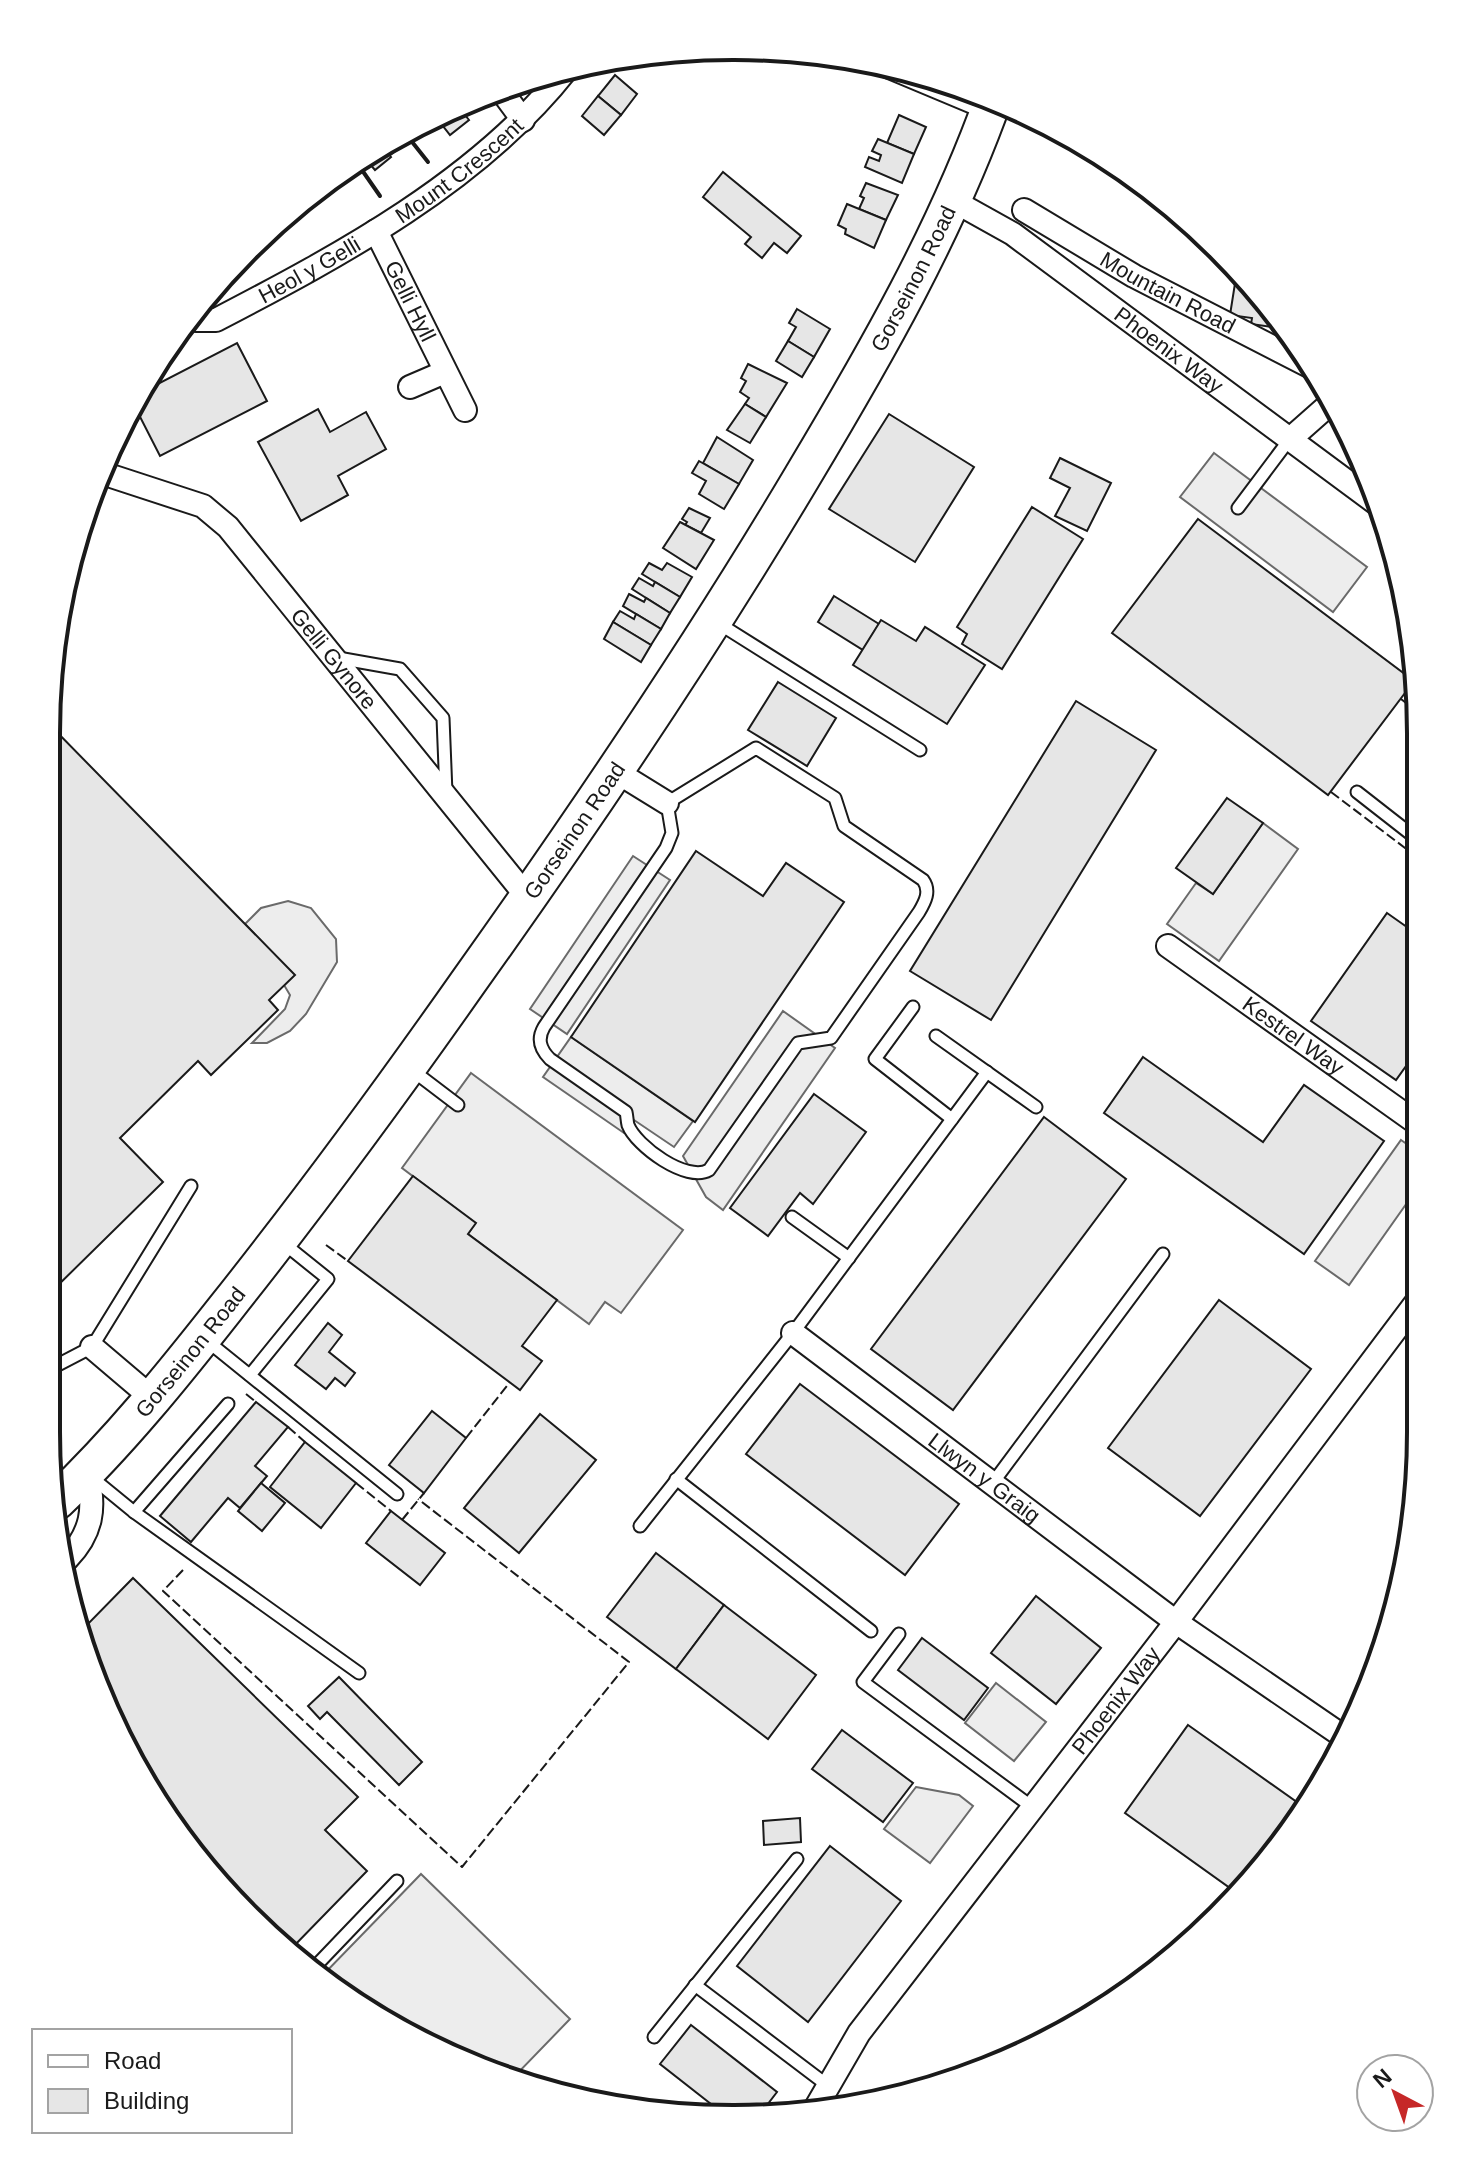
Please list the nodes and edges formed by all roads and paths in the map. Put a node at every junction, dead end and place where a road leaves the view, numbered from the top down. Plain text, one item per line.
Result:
1 (553, 85) edge
2 (508, 99) edge
3 (989, 110) edge
4 (523, 120) junction
5 (952, 200) junction
6 (1024, 210) dead end
7 (376, 231) junction
8 (201, 320) edge
9 (1292, 357) edge
10 (445, 372) junction
11 (410, 387) dead end
12 (1324, 409) edge
13 (465, 410) dead end
14 (1289, 440) junction
15 (111, 476) edge
16 (1362, 493) edge
17 (1238, 508) dead end
18 (714, 621) junction
19 (333, 657) junction
20 (920, 750) dead end
21 (615, 771) junction
22 (1357, 792) dead end
23 (446, 797) junction
24 (667, 803) junction
25 (1407, 831) edge
26 (528, 898) junction
27 (1168, 946) dead end
28 (913, 1007) dead end
29 (936, 1036) dead end
30 (409, 1067) junction
31 (987, 1072) junction
32 (458, 1105) dead end
33 (1036, 1107) dead end
34 (1407, 1116) edge
35 (952, 1119) junction
36 (191, 1186) dead end
37 (792, 1217) dead end
38 (280, 1241) junction
39 (1163, 1254) dead end
40 (849, 1258) junction
41 (1407, 1315) edge
42 (793, 1333) junction
43 (203, 1338) junction
44 (92, 1347) junction
45 (60, 1364) edge
46 (250, 1375) junction
47 (152, 1398) junction
48 (228, 1404) dead end
49 (87, 1473) junction
50 (676, 1479) junction
51 (991, 1484) junction
52 (397, 1494) dead end
53 (63, 1495) edge
54 (134, 1512) junction
55 (640, 1526) dead end
56 (72, 1554) edge
57 (1176, 1622) junction
58 (871, 1631) dead end
59 (899, 1634) dead end
60 (359, 1673) dead end
61 (1336, 1732) edge
62 (1032, 1807) junction
63 (797, 1859) dead end
64 (397, 1881) dead end
65 (319, 1963) edge
66 (695, 1985) junction
67 (654, 2037) dead end
68 (827, 2085) junction
69 (820, 2099) edge

1 - 4 street, Mount Crescent
2 - 4 street
3 - 5 main road, Gorseinon Road
4 - 7 street, Mount Crescent
5 - 14 street, Phoenix Way
5 - 18 main road, Gorseinon Road
6 - 9 street, Mountain Road
7 - 8 street, Heol y Gelli
7 - 10 street, Gelli Hyll
10 - 11 street
10 - 13 street, Gelli Hyll
12 - 14 street
14 - 16 street, Phoenix Way
14 - 17 lane
15 - 19 street, Gelli Gynore
18 - 20 lane
18 - 21 main road, Gorseinon Road
19 - 23 street, Gelli Gynore
19 - 23 lane
21 - 24 street
21 - 26 main road, Gorseinon Road
22 - 25 lane
23 - 26 street, Gelli Gynore
24 - 24 lane
26 - 30 main road, Gorseinon Road
27 - 34 street, Kestrel Way
28 - 35 lane
29 - 31 lane
30 - 32 lane
30 - 38 main road, Gorseinon Road
31 - 33 lane
31 - 35 lane
35 - 40 lane
36 - 44 lane
37 - 40 lane
38 - 43 main road, Gorseinon Road
38 - 46 lane
39 - 51 lane
40 - 42 lane
41 - 57 street, Phoenix Way
42 - 50 lane
42 - 51 street, Llwyn y Graig
43 - 46 lane
43 - 47 main road, Gorseinon Road
44 - 45 lane
44 - 47 street
46 - 52 lane
47 - 49 main road, Gorseinon Road
48 - 54 lane
49 - 53 main road, Gorseinon Road
49 - 54 lane
49 - 56 street
50 - 55 lane
50 - 58 lane
51 - 57 street, Llwyn y Graig
54 - 60 lane
57 - 61 street, Llwyn y Graig
57 - 62 street, Phoenix Way
59 - 62 lane
62 - 68 street, Phoenix Way
63 - 66 lane
64 - 65 lane
66 - 67 lane
66 - 68 lane
68 - 69 street, Phoenix Way

